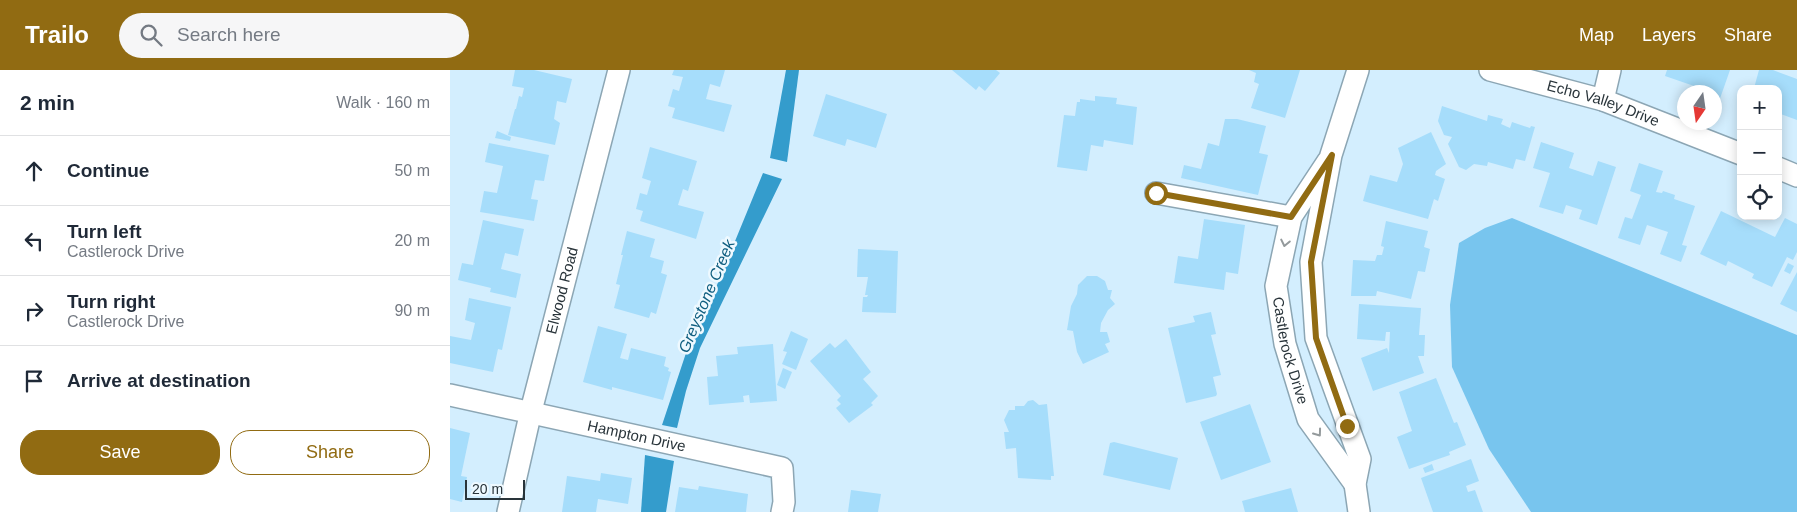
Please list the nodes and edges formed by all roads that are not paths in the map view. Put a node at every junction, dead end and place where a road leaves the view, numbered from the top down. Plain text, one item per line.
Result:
1 (619, 70) edge
2 (1358, 70) edge
3 (1490, 70) edge
4 (1610, 70) edge
5 (1603, 100) junction
6 (1737, 152) edge
7 (1332, 155) junction
8 (1782, 170) edge
9 (1797, 176) edge
10 (1156, 193) dead end
11 (1291, 217) junction
12 (450, 395) edge
13 (531, 412) junction
14 (1355, 484) junction
15 (508, 512) edge
16 (782, 512) edge
17 (1359, 512) edge

1 - 13 street, Elwood Road
2 - 7 street, Castlerock Drive
3 - 5 street, Echo Valley Drive
4 - 5 street
5 - 6 street, Echo Valley Drive
7 - 11 street, Castlerock Drive
7 - 14 street, Castlerock Drive
8 - 9 street
10 - 11 street
11 -> 14 street, Castlerock Drive
12 - 13 street, Hampton Drive
13 - 15 street, Elwood Road
13 - 16 street, Hampton Drive
14 - 17 street, Castlerock Drive

